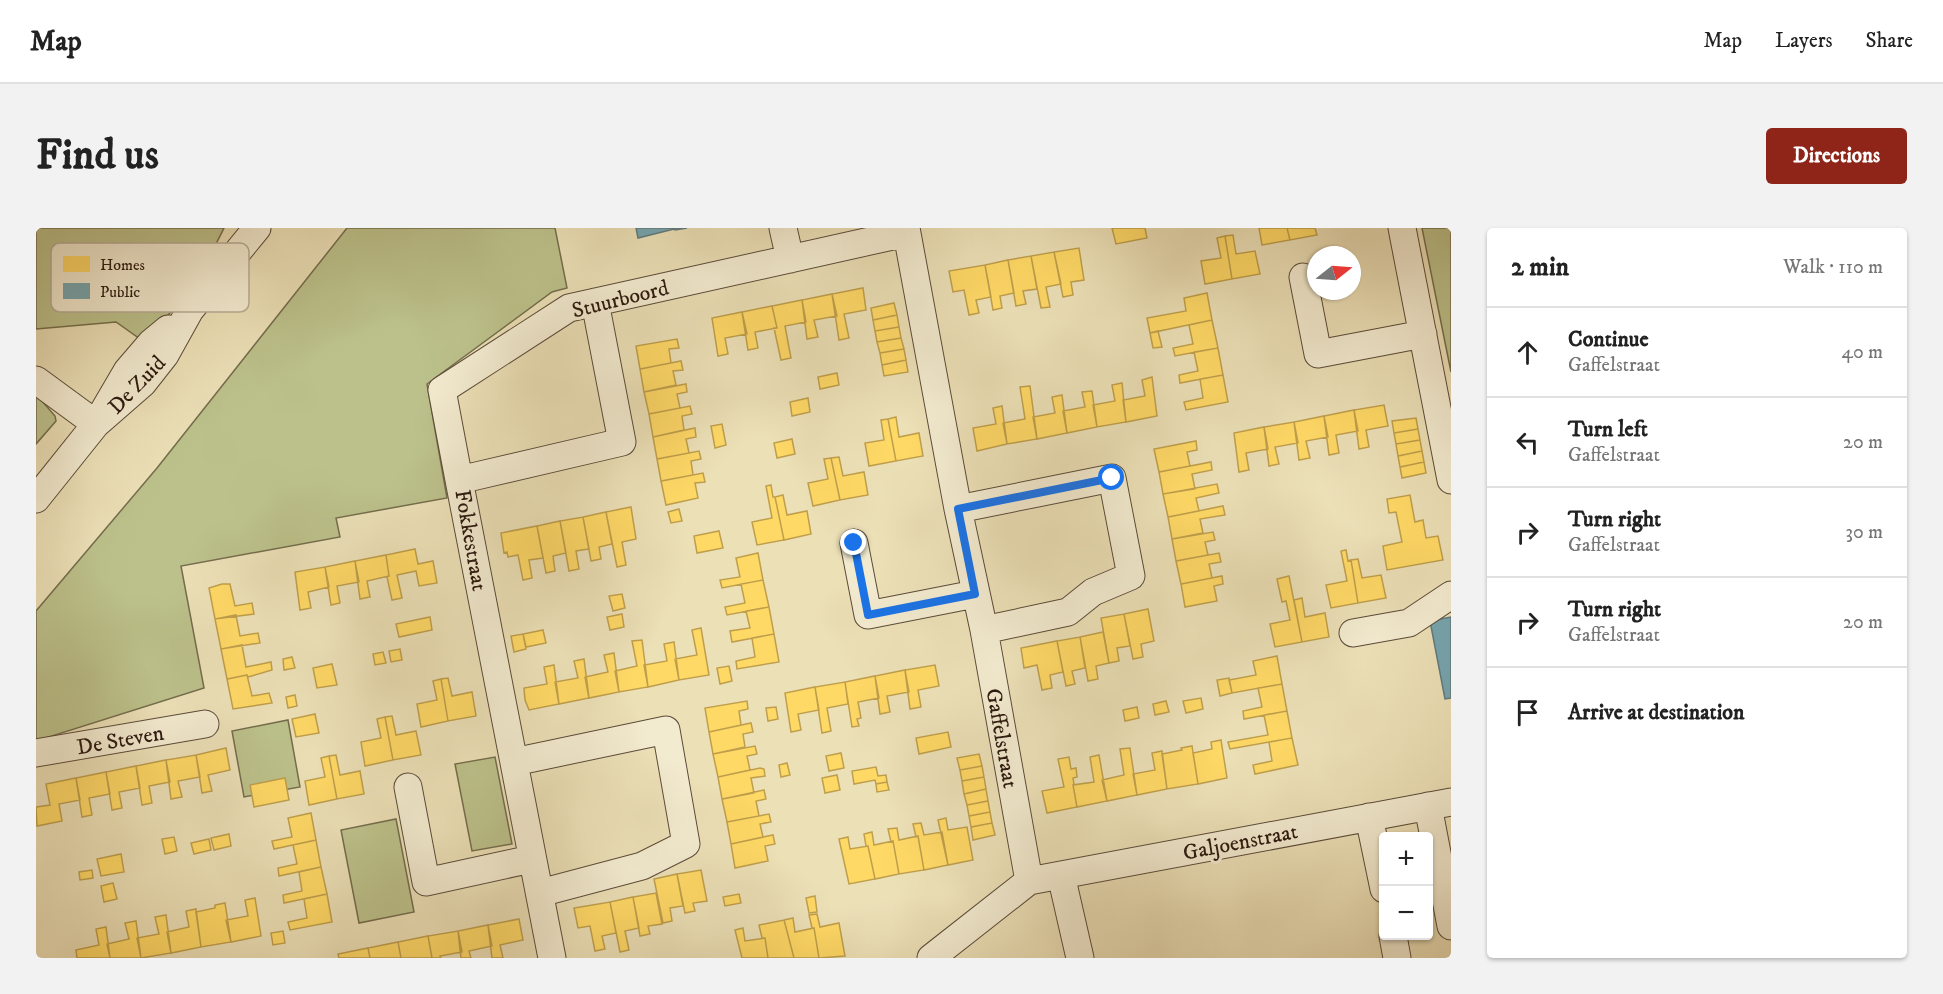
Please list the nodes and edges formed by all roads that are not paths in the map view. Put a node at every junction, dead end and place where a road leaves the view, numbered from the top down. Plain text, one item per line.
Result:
1 (257, 228) edge
2 (783, 228) edge
3 (1402, 228) edge
4 (906, 230) edge
5 (245, 243) edge
6 (790, 259) junction
7 (1303, 277) dead end
8 (596, 302) junction
9 (189, 312) edge
10 (1423, 334) junction
11 (36, 380) edge
12 (96, 424) junction
13 (459, 480) junction
14 (1451, 480) edge
15 (36, 499) edge
16 (958, 509) junction
17 (854, 543) dead end
18 (975, 594) junction
19 (1451, 595) edge
20 (984, 630) junction
21 (1353, 633) dead end
22 (205, 724) dead end
23 (36, 753) edge
24 (514, 762) junction
25 (408, 787) dead end
26 (1439, 804) edge
27 (1369, 817) junction
28 (531, 859) junction
29 (1060, 875) junction
30 (1029, 882) junction
31 (1382, 886) edge
32 (540, 893) junction
33 (1451, 926) edge
34 (1394, 940) edge
35 (552, 958) edge
36 (931, 958) edge
37 (1080, 958) edge
38 (1397, 958) edge

1 - 5 street, De Zuid
2 - 6 street
3 - 10 street
4 - 6 street, Stuurboord
4 - 16 street, Gaffelstraat
6 - 8 street, Stuurboord
7 - 10 street
8 - 13 street, Stuurboord
8 - 13 street, Fokkestraat
9 - 12 street, De Zuid
10 - 14 street
11 - 12 street
12 - 15 street, De Zuid
13 - 24 street, Fokkestraat
16 - 18 street, Gaffelstraat
16 - 20 street
17 - 18 street
18 - 20 street, Gaffelstraat
19 - 21 street
20 - 30 street, Gaffelstraat
22 - 23 street, De Steven
24 - 28 street, Fokkestraat
24 - 32 street
25 - 28 street
26 - 27 street, Galjoenstraat
26 - 33 street
27 - 29 street, Galjoenstraat
27 - 31 street
28 - 32 street, Fokkestraat
29 - 30 street, Galjoenstraat
29 - 37 street
30 - 36 street
32 - 35 street, Fokkestraat
34 - 38 street

